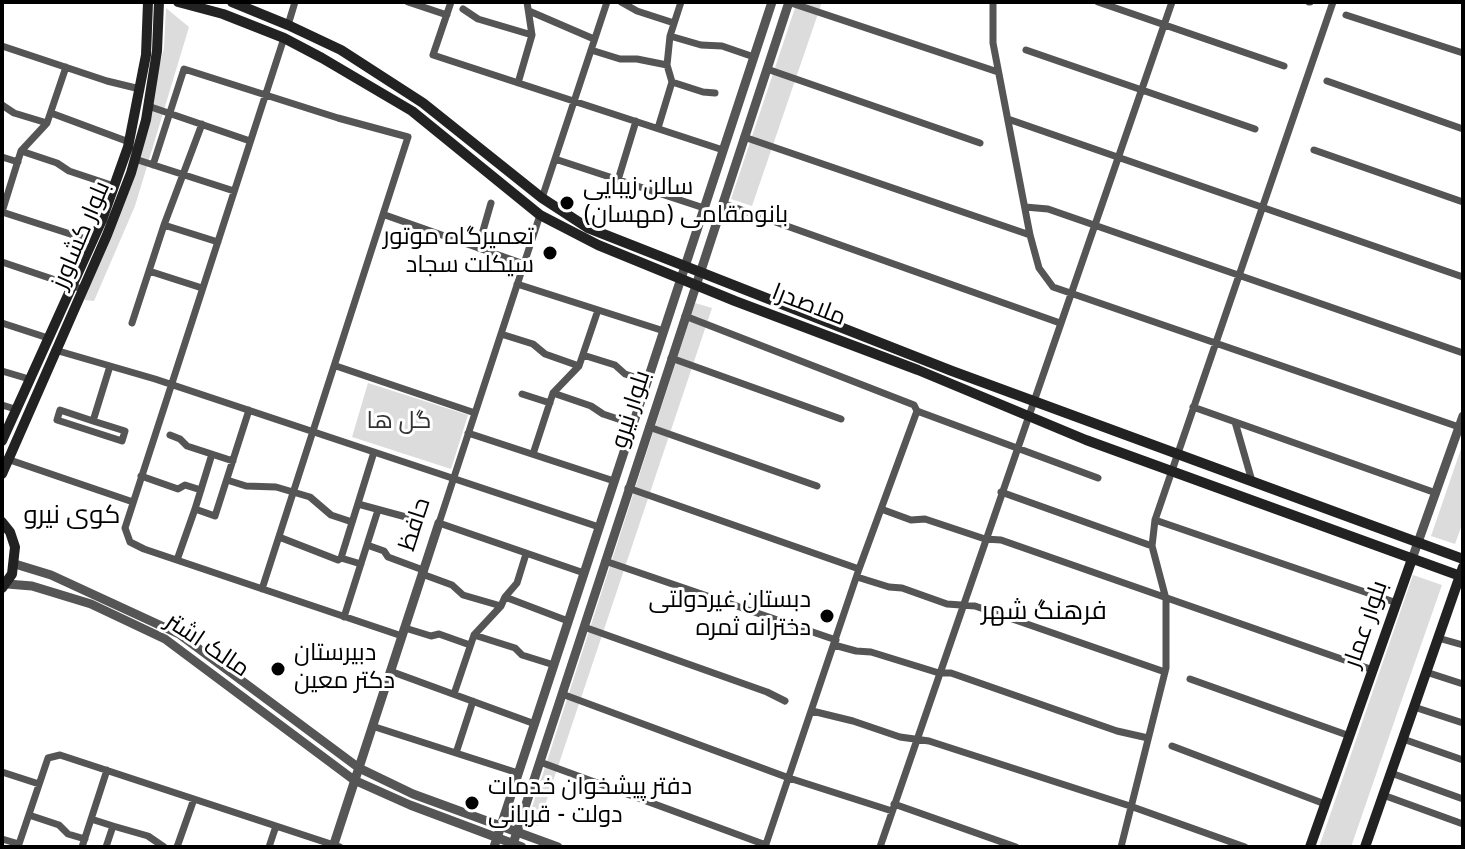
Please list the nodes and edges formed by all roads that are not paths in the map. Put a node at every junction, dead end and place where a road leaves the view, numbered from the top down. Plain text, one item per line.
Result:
1 (148, 2) edge
2 (159, 2) edge
3 (178, 2) edge
4 (232, 2) edge
5 (295, 2) edge
6 (408, 2) edge
7 (451, 2) edge
8 (527, 2) edge
9 (607, 2) edge
10 (621, 2) edge
11 (681, 2) edge
12 (772, 2) edge
13 (788, 2) edge
14 (993, 2) edge
15 (1098, 2) edge
16 (1172, 2) edge
17 (1333, 2) edge
18 (463, 9) dead end
19 (529, 11) junction
20 (447, 15) junction
21 (1346, 15) dead end
22 (674, 23) junction
23 (288, 25) junction
24 (1164, 25) junction
25 (532, 35) junction
26 (670, 36) junction
27 (284, 38) junction
28 (594, 39) junction
29 (2, 46) edge
30 (591, 50) junction
31 (1026, 50) dead end
32 (1463, 53) edge
33 (754, 57) junction
34 (667, 65) junction
35 (1284, 66) dead end
36 (66, 67) junction
37 (767, 69) junction
38 (998, 72) junction
39 (1327, 81) dead end
40 (672, 82) junction
41 (518, 83) junction
42 (140, 89) junction
43 (1141, 90) junction
44 (715, 93) dead end
45 (265, 95) junction
46 (574, 101) junction
47 (2, 105) edge
48 (148, 106) junction
49 (51, 113) junction
50 (170, 113) junction
51 (1008, 119) junction
52 (636, 121) junction
53 (47, 123) junction
54 (202, 124) junction
55 (658, 128) junction
56 (1255, 129) dead end
57 (1463, 129) edge
58 (744, 137) junction
59 (250, 141) junction
60 (129, 142) junction
61 (980, 143) dead end
62 (723, 150) junction
63 (1314, 150) dead end
64 (21, 151) junction
65 (2, 157) edge
66 (1118, 157) junction
67 (135, 159) junction
68 (555, 159) junction
69 (18, 162) junction
70 (153, 165) junction
71 (185, 175) junction
72 (618, 180) junction
73 (114, 186) junction
74 (234, 191) junction
75 (542, 198) junction
76 (1463, 202) edge
77 (491, 203) dead end
78 (722, 203) junction
79 (1025, 207) junction
80 (1262, 207) junction
81 (704, 208) junction
82 (2, 212) edge
83 (385, 215) junction
84 (540, 215) junction
85 (164, 225) junction
86 (1094, 225) junction
87 (1030, 235) junction
88 (92, 241) junction
89 (218, 242) junction
90 (478, 248) junction
91 (2, 262) edge
92 (524, 264) junction
93 (685, 266) junction
94 (149, 271) junction
95 (700, 271) junction
96 (1238, 275) junction
97 (1463, 277) edge
98 (681, 279) junction
99 (517, 284) junction
100 (695, 285) junction
101 (77, 287) junction
102 (202, 288) junction
103 (1071, 294) junction
104 (598, 310) junction
105 (685, 316) junction
106 (2, 323) edge
107 (132, 323) dead end
108 (1060, 323) junction
109 (664, 331) junction
110 (501, 334) junction
111 (48, 338) junction
112 (1215, 343) junction
113 (55, 350) junction
114 (1463, 353) edge
115 (583, 355) junction
116 (671, 358) junction
117 (110, 366) junction
118 (336, 366) junction
119 (579, 366) junction
120 (2, 371) edge
121 (29, 379) junction
122 (647, 381) junction
123 (171, 384) junction
124 (553, 393) junction
125 (522, 394) dead end
126 (1033, 400) junction
127 (550, 403) junction
128 (2, 405) edge
129 (1193, 407) junction
130 (15, 409) junction
131 (249, 410) junction
132 (917, 411) junction
133 (475, 413) junction
134 (1028, 416) junction
135 (1463, 416) edge
136 (841, 419) dead end
137 (93, 421) junction
138 (1235, 422) junction
139 (633, 424) junction
140 (649, 427) junction
141 (1459, 427) junction
142 (314, 432) junction
143 (468, 433) junction
144 (170, 435) dead end
145 (2, 441) edge
146 (1016, 447) junction
147 (374, 452) junction
148 (1177, 453) junction
149 (212, 454) junction
150 (533, 454) junction
151 (7, 459) junction
152 (233, 461) junction
153 (1172, 470) junction
154 (2, 474) edge
155 (141, 476) junction
156 (454, 478) junction
157 (1098, 478) dead end
158 (227, 480) junction
159 (614, 481) junction
160 (1252, 481) junction
161 (817, 486) dead end
162 (628, 488) junction
163 (201, 490) junction
164 (294, 492) junction
165 (1001, 492) junction
166 (1436, 493) junction
167 (133, 502) junction
168 (358, 504) junction
169 (195, 509) junction
170 (881, 509) junction
171 (378, 510) junction
172 (414, 515) dead end
173 (1155, 520) junction
174 (2, 522) edge
175 (352, 522) junction
176 (439, 523) junction
177 (599, 527) junction
178 (1392, 533) junction
179 (279, 537) junction
180 (985, 539) junction
181 (1418, 543) junction
182 (367, 545) junction
183 (1152, 546) junction
184 (1386, 549) junction
185 (526, 554) junction
186 (341, 558) junction
187 (1412, 559) junction
188 (1463, 559) edge
189 (177, 560) junction
190 (605, 561) junction
191 (15, 564) junction
192 (361, 564) junction
193 (423, 572) junction
194 (584, 573) junction
195 (858, 573) junction
196 (1462, 574) edge
197 (4, 586) edge
198 (262, 589) junction
199 (505, 597) junction
200 (1166, 599) junction
201 (1397, 603) junction
202 (962, 605) junction
203 (501, 606) junction
204 (344, 617) junction
205 (568, 621) junction
206 (584, 627) junction
207 (403, 632) junction
208 (474, 635) junction
209 (1438, 638) junction
210 (835, 642) junction
211 (470, 645) junction
212 (1463, 645) edge
213 (554, 665) junction
214 (1373, 670) junction
215 (390, 671) junction
216 (1165, 672) junction
217 (1426, 672) junction
218 (939, 673) junction
219 (1190, 679) dead end
220 (1463, 684) edge
221 (454, 694) junction
222 (562, 694) junction
223 (473, 701) junction
224 (785, 701) dead end
225 (1414, 707) junction
226 (812, 711) junction
227 (1463, 723) edge
228 (535, 724) junction
229 (372, 726) junction
230 (1350, 736) junction
231 (1148, 738) junction
232 (1403, 739) junction
233 (916, 740) junction
234 (1172, 746) dead end
235 (456, 753) junction
236 (1463, 760) edge
237 (540, 762) junction
238 (359, 768) junction
239 (107, 770) junction
240 (2, 772) edge
241 (518, 773) junction
242 (1391, 773) junction
243 (789, 778) junction
244 (354, 780) junction
245 (39, 784) junction
246 (1383, 795) junction
247 (194, 799) junction
248 (1463, 799) edge
249 (1325, 804) junction
250 (1130, 806) junction
251 (893, 808) junction
252 (29, 815) junction
253 (91, 819) junction
254 (1463, 824) edge
255 (113, 826) junction
256 (276, 826) junction
257 (501, 826) junction
258 (517, 832) junction
259 (2, 839) edge
260 (496, 842) edge
261 (84, 843) edge
262 (19, 846) edge
263 (335, 846) edge
264 (516, 846) edge
265 (766, 846) edge
266 (106, 847) edge
267 (164, 847) edge
268 (177, 847) edge
269 (269, 847) edge
270 (558, 847) edge
271 (880, 847) edge
272 (1016, 847) edge
273 (1121, 847) edge
274 (1245, 847) edge
275 (1310, 847) edge
276 (1365, 847) edge

1 - 42 main road, بلوار کشاورز
2 - 48 main road, بلوار کشاورز
3 - 27 main road, ملاصدرا
4 - 23 main road, ملاصدرا
5 - 23 street
6 - 20 street
7 - 20 street
8 - 19 street
9 - 28 street
10 - 22 street
11 - 22 street
12 - 33 street, بلوار نیرو
13 - 37 street, بلوار نیرو
13 - 38 street
14 - 38 street
15 - 24 street
16 - 24 street
17 - 80 street
18 - 25 street
19 - 25 street
19 - 28 street
20 - 41 street
21 - 32 street
22 - 26 street
23 - 75 main road, ملاصدرا
24 - 35 street
24 - 43 street
25 - 41 street
26 - 33 street
26 - 34 street
27 - 45 street
27 - 84 main road, ملاصدرا
28 - 30 street
29 - 36 street
30 - 34 street
30 - 46 street
31 - 43 street
33 - 62 street, بلوار نیرو
34 - 40 street
36 - 42 street
36 - 49 street
37 - 58 street, بلوار نیرو
37 - 61 street
38 - 51 street
39 - 57 street
40 - 44 street
40 - 55 street
41 - 46 street
42 - 60 main road, بلوار کشاورز
43 - 56 street
43 - 66 street
45 - 50 street
45 - 59 street
45 - 83 street
46 - 52 street
46 - 68 street
47 - 53 street
48 - 50 street
48 - 67 main road, بلوار کشاورز
49 - 53 street
49 - 60 street
50 - 54 street
50 - 70 street
51 - 66 street
51 - 79 street
52 - 55 street
52 - 72 street
53 - 64 street
54 - 59 street
54 - 71 street
55 - 62 street
58 - 78 street, بلوار نیرو
58 - 87 street
59 - 74 street
60 - 73 main road, بلوار کشاورز
62 - 81 street, بلوار نیرو
63 - 76 street
64 - 69 street
64 - 73 street
65 - 69 street
66 - 80 street
66 - 86 street
67 - 70 street
67 - 101 main road, بلوار کشاورز
68 - 72 street
68 - 75 street
69 - 82 street
70 - 71 street
71 - 74 street
71 - 85 street
72 - 81 street
73 - 88 main road, بلوار کشاورز
74 - 89 street
75 - 93 main road, ملاصدرا
77 - 90 street
78 - 95 street, بلوار نیرو
78 - 108 street
79 - 86 street
79 - 87 street
80 - 96 street
80 - 97 street
81 - 93 street, بلوار نیرو
82 - 88 street
83 - 90 street
83 - 118 street
84 - 92 street, حافظ
84 - 98 main road, ملاصدرا
85 - 89 street
85 - 94 street
86 - 96 street
86 - 103 street
87 - 103 street
88 - 101 main road, بلوار کشاورز
89 - 102 street
90 - 92 street
91 - 101 street
92 - 99 street, حافظ
93 - 95 main road, ملاصدرا
93 - 98 street, بلوار نیرو
94 - 102 street
94 - 107 street
95 - 100 street, بلوار نیرو
95 - 126 main road, ملاصدرا
96 - 112 street
96 - 114 street
98 - 100 main road, ملاصدرا
98 - 109 street, بلوار نیرو
99 - 104 street
99 - 110 street, حافظ
100 - 105 street, بلوار نیرو
100 - 134 main road, ملاصدرا
101 - 111 main road, بلوار کشاورز
101 - 113 main road, بلوار کشاورز
102 - 123 street
103 - 108 street
103 - 112 street
104 - 109 street
104 - 115 street
105 - 116 street, بلوار نیرو
105 - 132 street
106 - 111 street
108 - 126 street
109 - 122 street, بلوار نیرو
110 - 119 street
110 - 133 street, حافظ
111 - 121 main road, بلوار کشاورز
112 - 129 street
112 - 141 street
113 - 117 street
113 - 151 main road, بلوار کشاورز
115 - 119 street
115 - 122 street
116 - 136 street
116 - 140 street, بلوار نیرو
117 - 123 street
117 - 137 street
118 - 133 street
118 - 142 street
119 - 124 street
120 - 121 street
121 - 130 main road, بلوار کشاورز
122 - 139 street, بلوار نیرو
123 - 131 street
123 - 155 street
124 - 127 street
124 - 139 street
125 - 127 street
126 - 134 street
126 - 148 main road, ملاصدرا
127 - 150 street
128 - 130 street
129 - 138 street
129 - 148 street
130 - 145 main road, بلوار کشاورز
131 - 142 street
131 - 152 street
132 - 146 street
132 - 170 street
133 - 143 street, حافظ
134 - 146 street
134 - 153 main road, ملاصدرا
135 - 141 street, بلوار عمار
137 - 137 street
138 - 160 street
138 - 166 street
139 - 159 street, بلوار نیرو
140 - 161 street
140 - 162 street, بلوار نیرو
141 - 166 street, بلوار عمار
142 - 147 street
142 - 164 street
143 - 150 street
143 - 156 street, حافظ
144 - 149 street
146 - 157 street
146 - 165 street
147 - 156 street
147 - 168 street
148 - 153 street
148 - 160 main road, ملاصدرا
149 - 152 street
149 - 163 street
150 - 159 street
151 - 154 main road, بلوار کشاورز
151 - 167 street
152 - 158 street
153 - 173 street
153 - 184 main road, ملاصدرا
155 - 163 street
155 - 167 street
156 - 176 street, حافظ
156 - 177 street
158 - 164 street
158 - 169 street
159 - 177 street, بلوار نیرو
160 - 178 main road, ملاصدرا
162 - 190 street, بلوار نیرو
162 - 195 street
163 - 169 street
164 - 175 street
164 - 179 street
165 - 180 street
165 - 183 street
166 - 181 street, بلوار عمار
167 - 189 street
168 - 171 street
168 - 175 street
169 - 189 street
170 - 180 street
170 - 195 street
171 - 172 street
171 - 182 street
173 - 183 street
173 - 201 street
174 - 191 main road
175 - 186 street
176 - 185 street
176 - 193 street, حافظ
177 - 194 street, بلوار نیرو
178 - 181 main road, ملاصدرا
178 - 184 main road
179 - 186 street
179 - 198 street
180 - 200 street
180 - 202 street
181 - 187 street, بلوار عمار
181 - 188 main road, ملاصدرا
182 - 192 street
182 - 193 street
183 - 200 street
184 - 187 main road, ملاصدرا
185 - 194 street
185 - 199 street
186 - 192 street
187 - 196 main road, ملاصدرا
187 - 201 main road, بلوار عمار
189 - 198 street
190 - 206 street, بلوار نیرو
190 - 210 street
191 - 197 main road
191 - 238 street, مالک اشتر
192 - 204 street
193 - 203 street
193 - 207 street, حافظ
194 - 205 street, بلوار نیرو
195 - 202 street
195 - 210 street
196 - 209 main road
197 - 244 street, مالک اشتر
198 - 204 street
199 - 203 street
199 - 205 street
200 - 214 street
200 - 216 street
201 - 214 main road, بلوار عمار
202 - 216 street
202 - 218 street
203 - 208 street
204 - 207 street
205 - 213 street, بلوار نیرو
206 - 222 street, بلوار نیرو
206 - 224 street
207 - 211 street
207 - 215 street, حافظ
208 - 211 street
208 - 213 street
209 - 212 street
209 - 217 main road
210 - 218 street
210 - 226 street
211 - 221 street
213 - 228 street, بلوار نیرو
214 - 230 main road, بلوار عمار
215 - 221 street
215 - 229 street, حافظ
216 - 231 street
217 - 220 street
217 - 225 main road
218 - 231 street
218 - 233 street
219 - 230 street
221 - 223 street
222 - 237 street, بلوار نیرو
222 - 243 street
223 - 228 street
223 - 235 street
225 - 227 street
225 - 232 main road
226 - 233 street
226 - 243 street
228 - 241 street, بلوار نیرو
229 - 235 street
229 - 238 street, حافظ
230 - 249 main road, بلوار عمار
231 - 250 street
232 - 236 street
232 - 242 main road
233 - 250 street
233 - 251 street
234 - 249 street
235 - 241 street
237 - 258 street, بلوار نیرو
237 - 265 street
238 - 244 street, حافظ
238 - 257 street, مالک اشتر
239 - 245 street
239 - 247 street
239 - 253 street
240 - 245 street
241 - 257 street, بلوار نیرو
242 - 246 main road
242 - 248 street
243 - 251 street
243 - 265 street
244 - 260 street, مالک اشتر
244 - 263 street, حافظ
245 - 252 street
246 - 254 street
246 - 276 main road
247 - 256 street
247 - 268 street
249 - 275 main road, بلوار عمار
250 - 273 street
250 - 274 street
251 - 271 street
251 - 272 street
252 - 261 street
252 - 262 street
253 - 255 street
253 - 261 street
255 - 266 street
255 - 267 street
256 - 263 street
256 - 269 street
257 - 258 street, مالک اشتر
257 - 260 street, بلوار نیرو
258 - 264 street, بلوار نیرو
258 - 270 street, مالک اشتر
259 - 262 street
260 - 264 street, مالک اشتر

